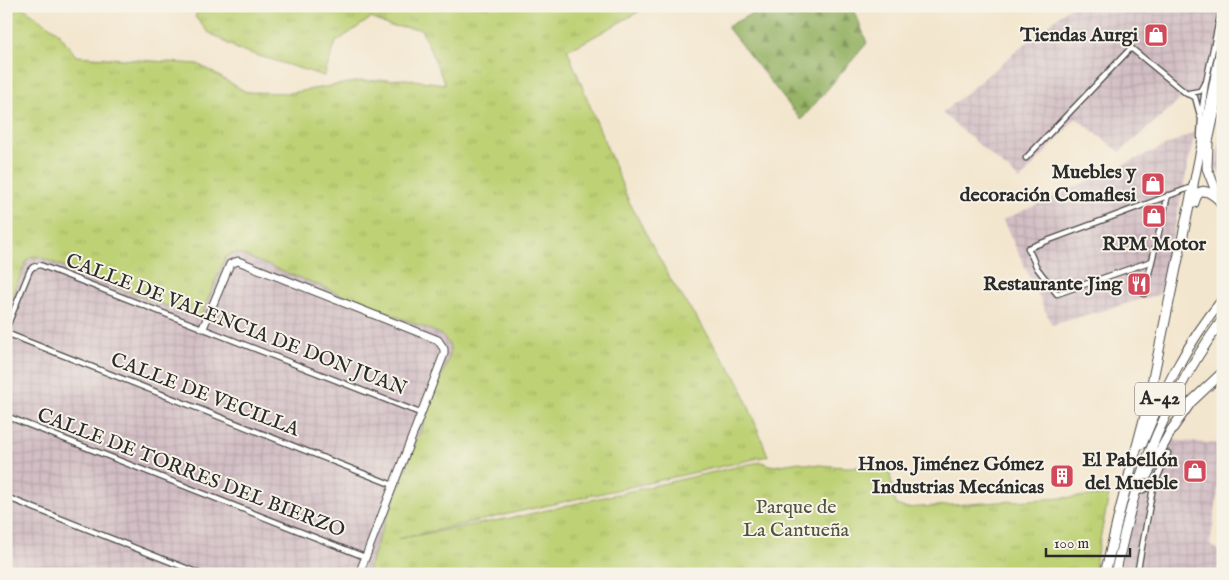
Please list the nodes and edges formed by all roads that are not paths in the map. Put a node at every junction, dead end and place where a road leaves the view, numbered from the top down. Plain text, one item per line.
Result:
1 (1222, 6) edge
2 (1223, 37) edge
3 (1223, 76) edge
4 (1206, 82) junction
5 (1188, 94) junction
6 (1201, 119) junction
7 (1208, 144) joint
8 (1200, 152) junction
9 (1026, 158) dead end
10 (1209, 176) junction
11 (1193, 187) junction
12 (1223, 188) edge
13 (1168, 195) junction
14 (1219, 200) junction
15 (1223, 209) edge
16 (1152, 261) junction
17 (1178, 263) junction
18 (1144, 294) dead end
19 (1223, 300) edge
20 (1223, 319) edge
21 (203, 328) junction
22 (6, 329) edge
23 (6, 333) edge
24 (1223, 372) edge
25 (420, 413) junction
26 (6, 416) edge
27 (1168, 453) dead end
28 (393, 485) junction
29 (1153, 488) junction
30 (1136, 496) junction
31 (6, 497) edge
32 (1120, 510) junction
33 (365, 557) junction
34 (201, 574) edge
35 (358, 574) edge
36 (1105, 574) edge
37 (1115, 574) edge
38 (1137, 574) edge

1 - 4 street
2 - 8 main road
3 - 7 main road
4 - 5 street
4 - 6 street
5 - 6 street
5 - 9 street
6 - 8 street
7 - 10 highway
8 - 11 main road
10 - 12 highway
10 - 14 highway
11 - 13 street
11 - 17 highway
13 - 16 street
13 - 16 street
14 - 15 highway
14 - 17 highway
16 - 18 street
17 - 32 highway
19 - 32 highway, A-42
20 - 30 highway, A-42
21 - 22 street, CALLE DE VALENCIA DE DON JUAN
21 - 25 street, CALLE DE VALENCIA DE DON JUAN
21 - 25 street
23 - 28 street, CALLE DE VECILLA
24 - 30 highway
25 - 28 street
26 - 33 street, CALLE DE TORRES DEL BIERZO
27 - 29 street
28 - 33 street
29 - 30 street
29 - 38 street
30 - 37 highway, A-42
31 - 34 street
32 - 36 highway, A-42
33 - 35 street

